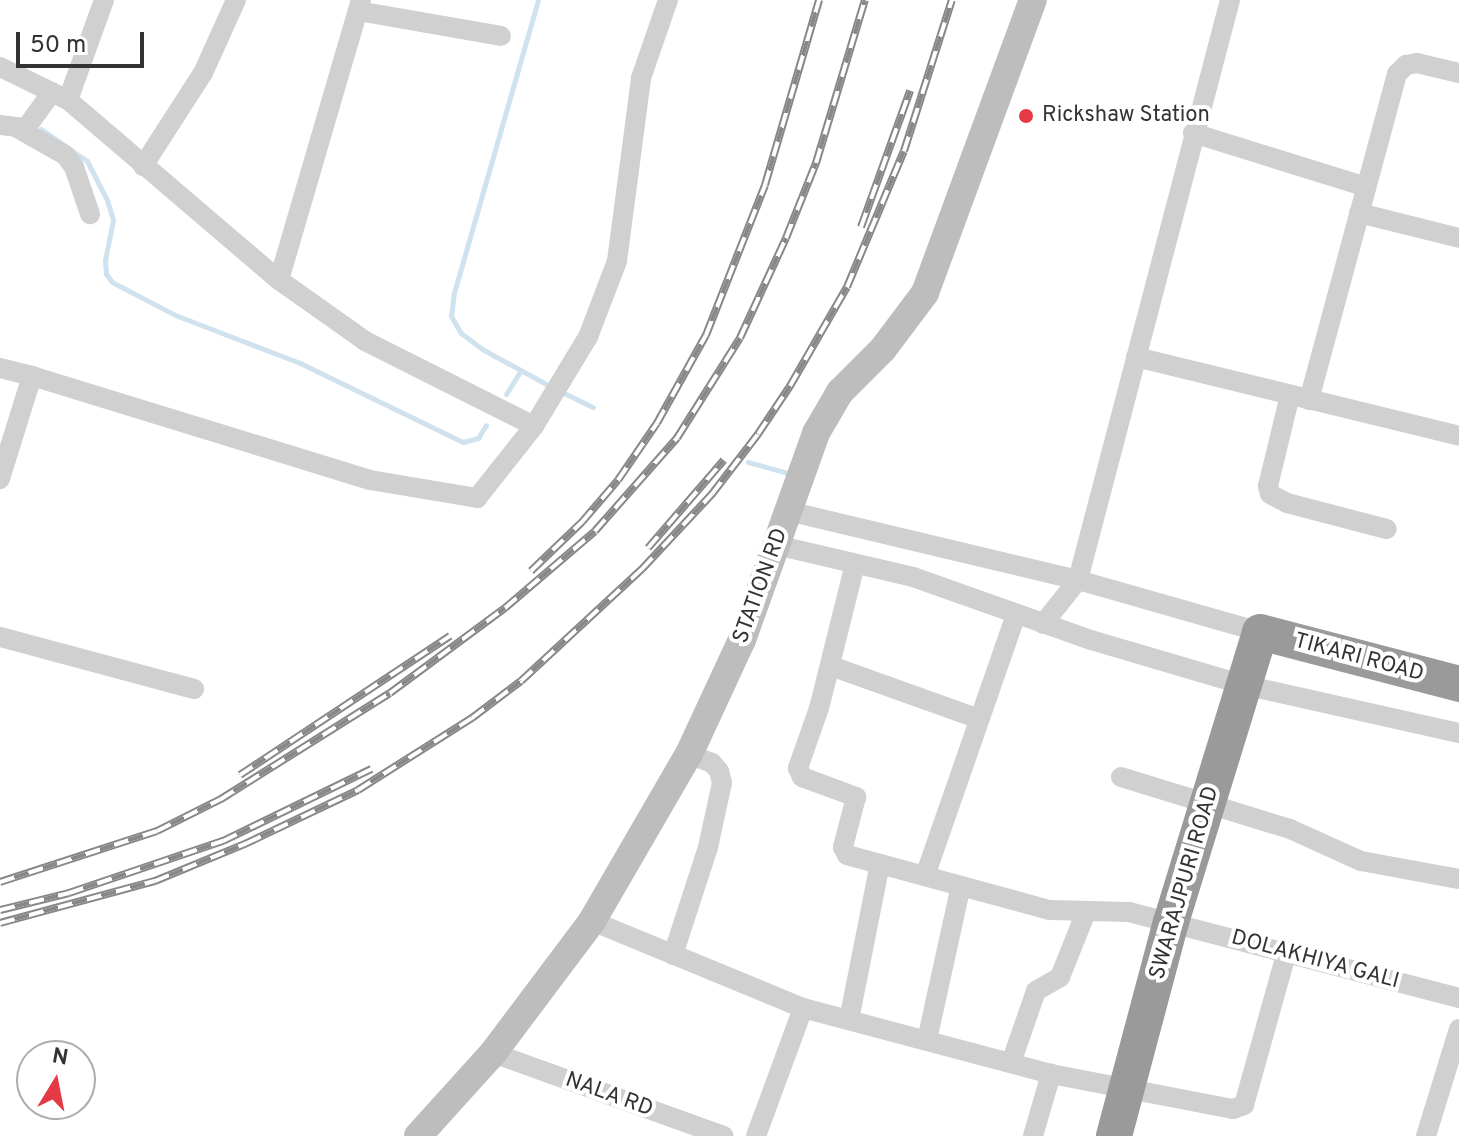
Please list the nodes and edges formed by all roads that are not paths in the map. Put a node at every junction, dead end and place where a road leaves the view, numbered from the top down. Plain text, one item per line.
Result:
1 (104, 0) edge
2 (236, 0) edge
3 (668, 0) edge
4 (1033, 0) edge
5 (1230, 0) edge
6 (360, 5) edge
7 (501, 36) dead end
8 (0, 67) edge
9 (1459, 73) edge
10 (60, 96) junction
11 (9, 127) edge
12 (1193, 133) junction
13 (143, 166) junction
14 (1366, 187) junction
15 (1359, 213) junction
16 (90, 214) dead end
17 (1459, 238) edge
18 (279, 280) junction
19 (1136, 357) junction
20 (0, 368) edge
21 (32, 376) junction
22 (1299, 397) junction
23 (534, 426) junction
24 (1459, 436) edge
25 (0, 479) edge
26 (788, 511) junction
27 (1387, 529) dead end
28 (776, 545) junction
29 (855, 564) junction
30 (1078, 580) junction
31 (1016, 614) junction
32 (1043, 624) junction
33 (1260, 632) junction
34 (0, 637) edge
35 (831, 666) junction
36 (1459, 684) edge
37 (1244, 685) junction
38 (194, 689) dead end
39 (979, 719) junction
40 (1459, 733) edge
41 (689, 754) junction
42 (1121, 777) dead end
43 (1207, 805) junction
44 (880, 864) junction
45 (925, 876) junction
46 (1459, 879) edge
47 (961, 886) junction
48 (1086, 912) junction
49 (592, 921) junction
50 (1171, 922) junction
51 (1287, 951) junction
52 (673, 955) junction
53 (1459, 998) edge
54 (803, 1008) junction
55 (849, 1020) junction
56 (1459, 1029) edge
57 (927, 1040) junction
58 (493, 1053) junction
59 (1011, 1063) junction
60 (1051, 1074) junction
61 (1126, 1090) junction
62 (418, 1136) edge
63 (724, 1136) edge
64 (756, 1136) edge
65 (1033, 1136) edge
66 (1114, 1136) edge
67 (1426, 1136) edge

1 - 10 street
2 - 13 street
3 - 23 street
4 - 26 street, STATION RD
5 - 12 street
6 - 7 street
6 - 18 street
8 - 10 street
9 - 14 street
10 - 11 street
10 - 13 street
11 - 16 street
12 - 14 street
12 - 19 street
13 - 18 street
14 - 15 street
15 - 17 street
15 - 22 street
18 - 23 street
19 - 22 street
19 - 30 street
20 - 21 street
21 - 23 street
21 - 25 street
22 - 24 street
22 - 27 street
26 - 28 street, STATION RD
26 - 30 street
28 - 29 street
28 - 41 street, STATION RD
29 - 31 street
29 - 35 street
30 - 32 street
30 - 33 street
31 - 32 street
31 - 39 street
32 - 37 street
33 - 36 highway, TIKARI ROAD
33 - 37 highway, SWARAJPURI ROAD
34 - 38 street
35 - 39 street
35 - 44 street, DOLAKHIYA GALI
37 - 40 street
37 - 43 highway, SWARAJPURI ROAD
39 - 45 street
41 - 49 street, STATION RD
41 - 52 street
42 - 43 street
43 - 46 street
43 - 50 highway, SWARAJPURI ROAD
44 - 45 street, DOLAKHIYA GALI
44 - 55 street
45 - 47 street, DOLAKHIYA GALI
47 - 48 street, DOLAKHIYA GALI
47 - 57 street
48 - 50 street, DOLAKHIYA GALI
48 - 59 street
49 - 52 street
49 - 58 street, STATION RD
50 - 51 street, DOLAKHIYA GALI
50 - 61 highway, SWARAJPURI ROAD
51 - 53 street, DOLAKHIYA GALI
51 - 61 street
52 - 54 street
54 - 55 street
54 - 64 street
55 - 57 street
56 - 67 street
57 - 59 street
58 - 62 street, STATION RD
58 - 63 street, NALA RD
59 - 60 street
60 - 61 street
60 - 65 street
61 - 66 highway, SWARAJPURI ROAD

